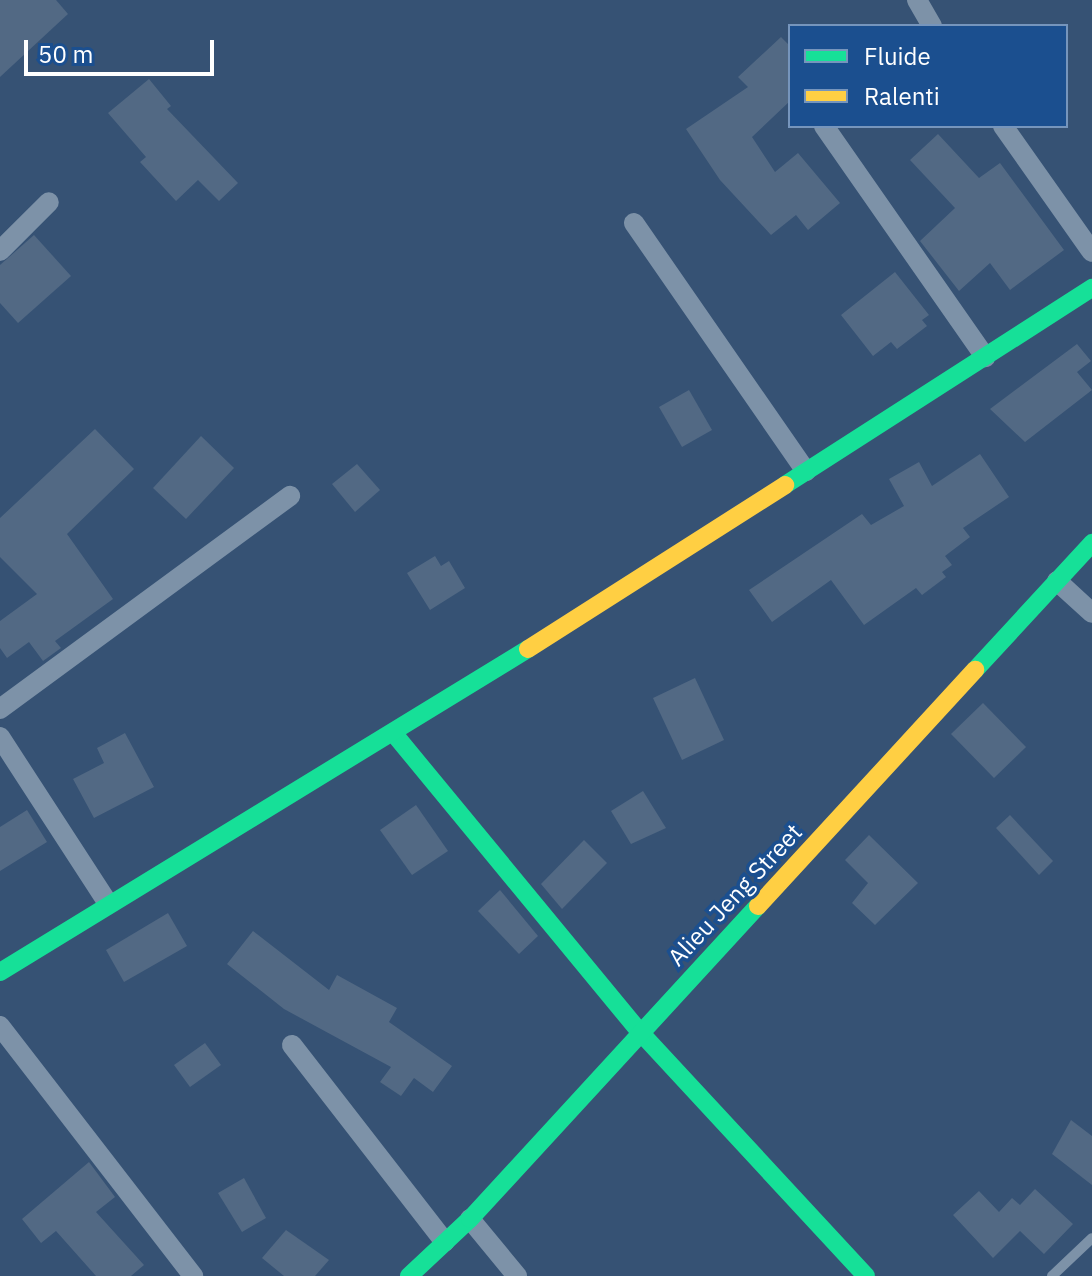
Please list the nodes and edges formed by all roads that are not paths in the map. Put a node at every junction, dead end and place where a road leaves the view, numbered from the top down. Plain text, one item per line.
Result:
1 (917, 0) edge
2 (931, 24) edge
3 (825, 128) edge
4 (1004, 128) edge
5 (49, 202) dead end
6 (634, 223) dead end
7 (0, 251) edge
8 (1092, 252) edge
9 (1092, 288) edge
10 (985, 357) junction
11 (806, 471) junction
12 (290, 496) dead end
13 (1092, 543) edge
14 (1057, 581) junction
15 (1092, 613) edge
16 (0, 709) edge
17 (395, 735) junction
18 (0, 737) edge
19 (107, 902) junction
20 (0, 972) edge
21 (0, 1026) edge
22 (641, 1033) junction
23 (292, 1045) dead end
24 (470, 1219) junction
25 (1092, 1238) edge
26 (445, 1242) junction
27 (193, 1276) edge
28 (409, 1276) edge
29 (517, 1276) edge
30 (866, 1276) edge
31 (1052, 1276) edge

1 - 2 street
3 - 10 street
4 - 8 street
5 - 7 street
6 - 11 street
9 - 10 street
10 - 11 street
11 - 17 street
12 - 16 street
13 - 14 street, Alieu Jeng Street
14 - 15 street
14 - 22 street, Alieu Jeng Street
17 - 19 street
17 - 22 street
18 - 19 street
19 - 20 street
21 - 27 street
22 - 24 street, Alieu Jeng Street
22 - 30 street
23 - 26 street
24 - 26 street, Alieu Jeng Street
24 - 29 street
25 - 31 lane
26 - 28 street, Alieu Jeng Street

